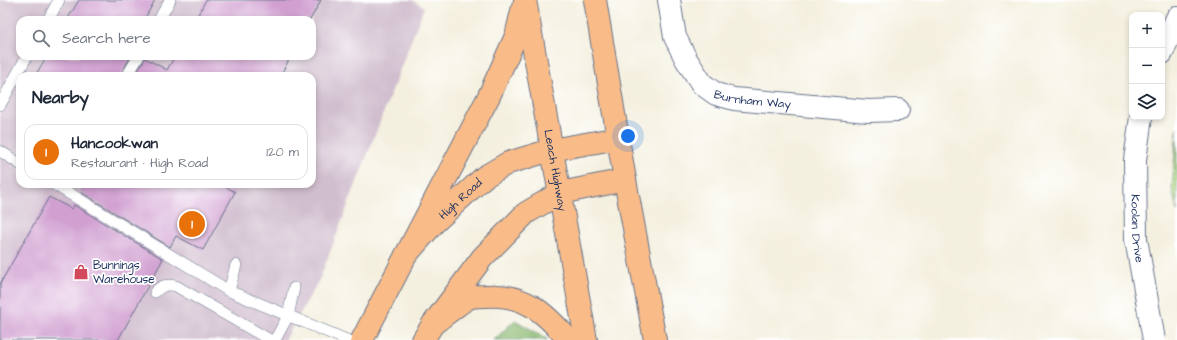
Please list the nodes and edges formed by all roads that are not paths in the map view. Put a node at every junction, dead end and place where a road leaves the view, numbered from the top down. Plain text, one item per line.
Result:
1 (59, 0) edge
2 (170, 0) edge
3 (525, 0) edge
4 (595, 0) edge
5 (669, 0) edge
6 (50, 16) edge
7 (161, 16) edge
8 (1177, 18) edge
9 (1164, 48) edge
10 (25, 60) edge
11 (137, 60) edge
12 (18, 72) edge
13 (129, 72) edge
14 (16, 76) edge
15 (0, 105) edge
16 (898, 110) dead end
17 (1141, 120) edge
18 (619, 138) junction
19 (551, 150) junction
20 (0, 152) edge
21 (16, 162) edge
22 (625, 180) junction
23 (68, 188) edge
24 (560, 193) junction
25 (406, 255) junction
26 (236, 266) dead end
27 (294, 288) dead end
28 (229, 290) junction
29 (154, 292) dead end
30 (288, 316) junction
31 (428, 332) edge
32 (270, 340) edge
33 (274, 340) edge
34 (347, 340) edge
35 (362, 340) edge
36 (570, 340) edge
37 (586, 340) edge
38 (655, 340) edge
39 (1154, 340) edge

1 - 6 lane
2 - 7 lane
3 - 19 main road, Leach Highway
3 - 25 main road
4 - 18 main road
5 - 16 street, Burnham Way
8 - 9 street
10 - 12 lane
11 - 13 lane
14 - 15 lane
17 - 39 street, Koolan Drive
18 - 19 main road, High Road
18 - 22 main road
19 - 24 main road, Leach Highway
19 - 25 main road, High Road
20 - 21 lane
22 - 24 main road
22 - 38 main road
23 - 28 lane
24 - 31 main road
24 - 37 main road, Leach Highway
25 - 35 main road, High Road
26 - 28 lane
27 - 30 lane
28 - 30 lane
29 - 32 lane
30 - 33 lane
30 - 34 lane
31 - 36 main road

